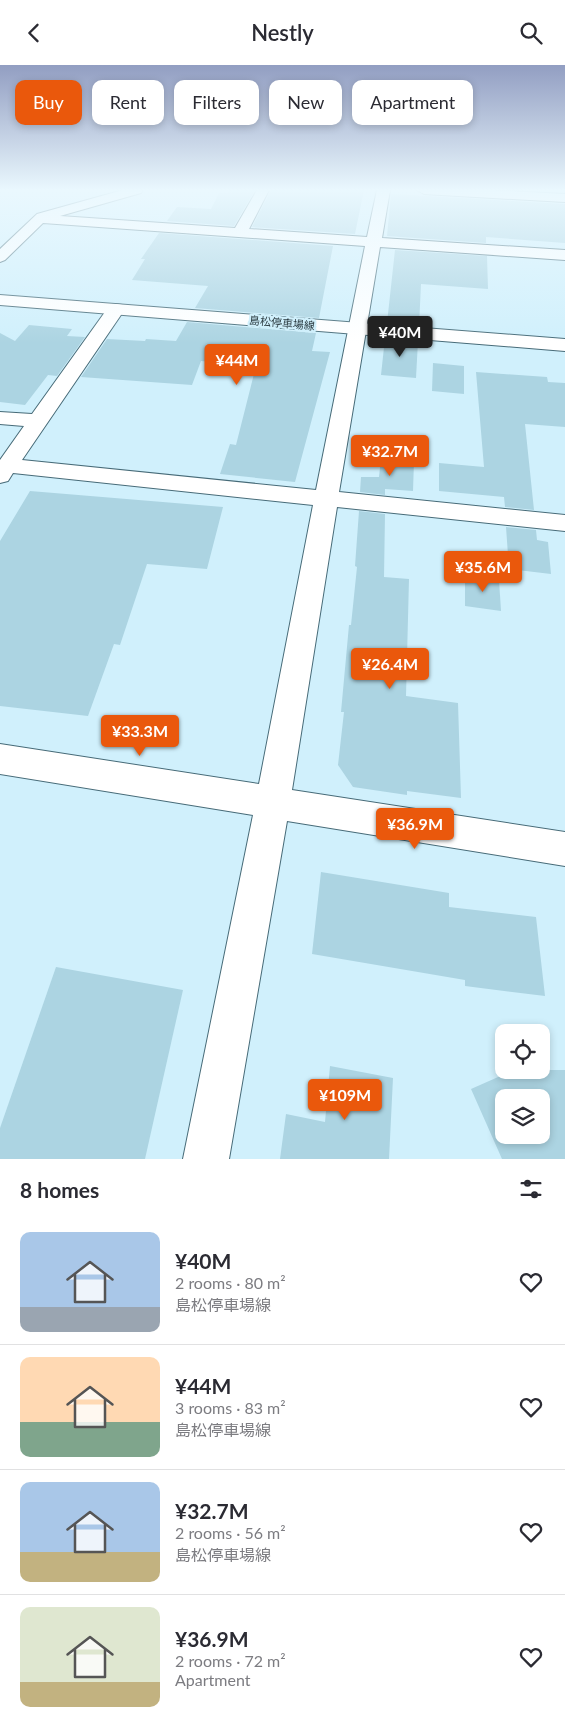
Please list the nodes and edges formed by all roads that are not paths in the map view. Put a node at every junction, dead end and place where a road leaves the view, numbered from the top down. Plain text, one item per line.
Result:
1 (16, 241) edge
2 (362, 241) edge
3 (375, 242) junction
4 (565, 255) edge
5 (0, 257) edge
6 (0, 300) edge
7 (116, 309) junction
8 (356, 329) junction
9 (565, 345) edge
10 (0, 417) edge
11 (39, 421) junction
12 (4, 471) edge
13 (327, 499) junction
14 (565, 523) edge
15 (0, 759) edge
16 (273, 802) junction
17 (565, 849) edge
18 (206, 1159) edge

1 - 5 street
2 - 3 street
3 - 4 street
3 - 8 street
6 - 7 street, 島松停車場線
7 - 8 street, 島松停車場線
7 - 11 street
8 - 9 street, 島松停車場線
8 - 13 street
10 - 11 street
11 - 12 street
12 - 13 street
13 - 14 street
13 - 16 street
15 - 16 street
16 - 17 street
16 - 18 street

